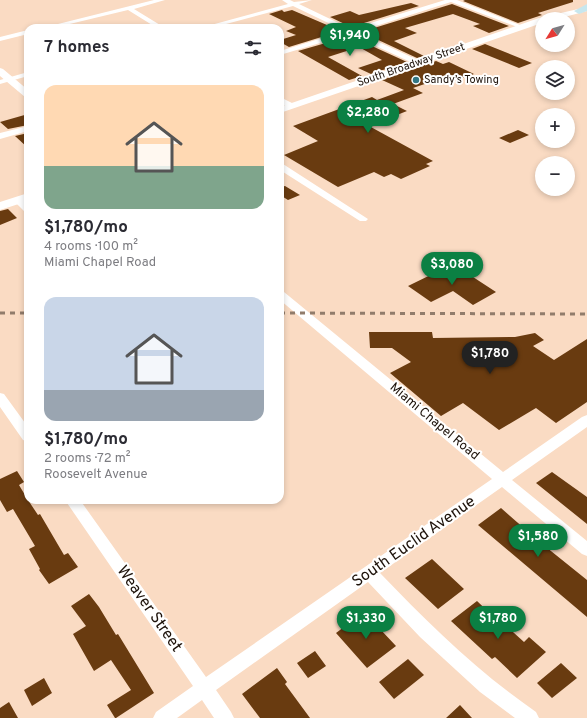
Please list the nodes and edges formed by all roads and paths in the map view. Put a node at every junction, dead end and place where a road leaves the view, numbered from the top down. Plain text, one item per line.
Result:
1 (162, 0) edge
2 (285, 0) edge
3 (310, 0) edge
4 (452, 0) edge
5 (294, 4) junction
6 (129, 8) junction
7 (585, 9) edge
8 (573, 12) edge
9 (535, 22) edge
10 (62, 24) edge
11 (155, 24) edge
12 (218, 24) edge
13 (522, 27) junction
14 (350, 31) junction
15 (24, 33) edge
16 (0, 39) edge
17 (284, 52) edge
18 (417, 63) junction
19 (0, 71) edge
20 (24, 75) edge
21 (10, 79) junction
22 (0, 82) edge
23 (24, 91) edge
24 (284, 102) edge
25 (291, 106) junction
26 (284, 109) edge
27 (24, 129) edge
28 (0, 136) edge
29 (284, 169) edge
30 (23, 198) edge
31 (0, 206) edge
32 (363, 219) dead end
33 (284, 297) edge
34 (0, 397) edge
35 (587, 420) edge
36 (24, 431) edge
37 (503, 479) junction
38 (75, 504) edge
39 (587, 550) edge
40 (370, 573) junction
41 (204, 688) junction
42 (162, 718) edge
43 (225, 718) edge
44 (530, 718) edge

1 - 6 street
2 - 5 street
3 - 5 street
4 - 13 street
4 - 14 street
5 - 12 street
5 - 14 street
6 - 10 street
6 - 11 street
7 - 8 street
9 - 13 street, South Broadway Street
13 - 18 street, South Broadway Street
14 - 17 street
14 - 18 street
15 - 16 street
18 - 25 street, South Broadway Street
19 - 21 street
20 - 21 street
21 - 22 street
21 - 23 street
24 - 25 street
25 - 26 street, South Broadway Street
27 - 28 street
29 - 32 street
30 - 31 street
33 - 37 street, Miami Chapel Road
34 - 36 street
35 - 37 street, South Euclid Avenue
37 - 39 street, Miami Chapel Road
37 - 40 street, South Euclid Avenue
38 - 41 street, Weaver Street
40 - 41 street, South Euclid Avenue
40 - 44 street
41 - 42 street, South Euclid Avenue
41 - 43 street, Weaver Street

